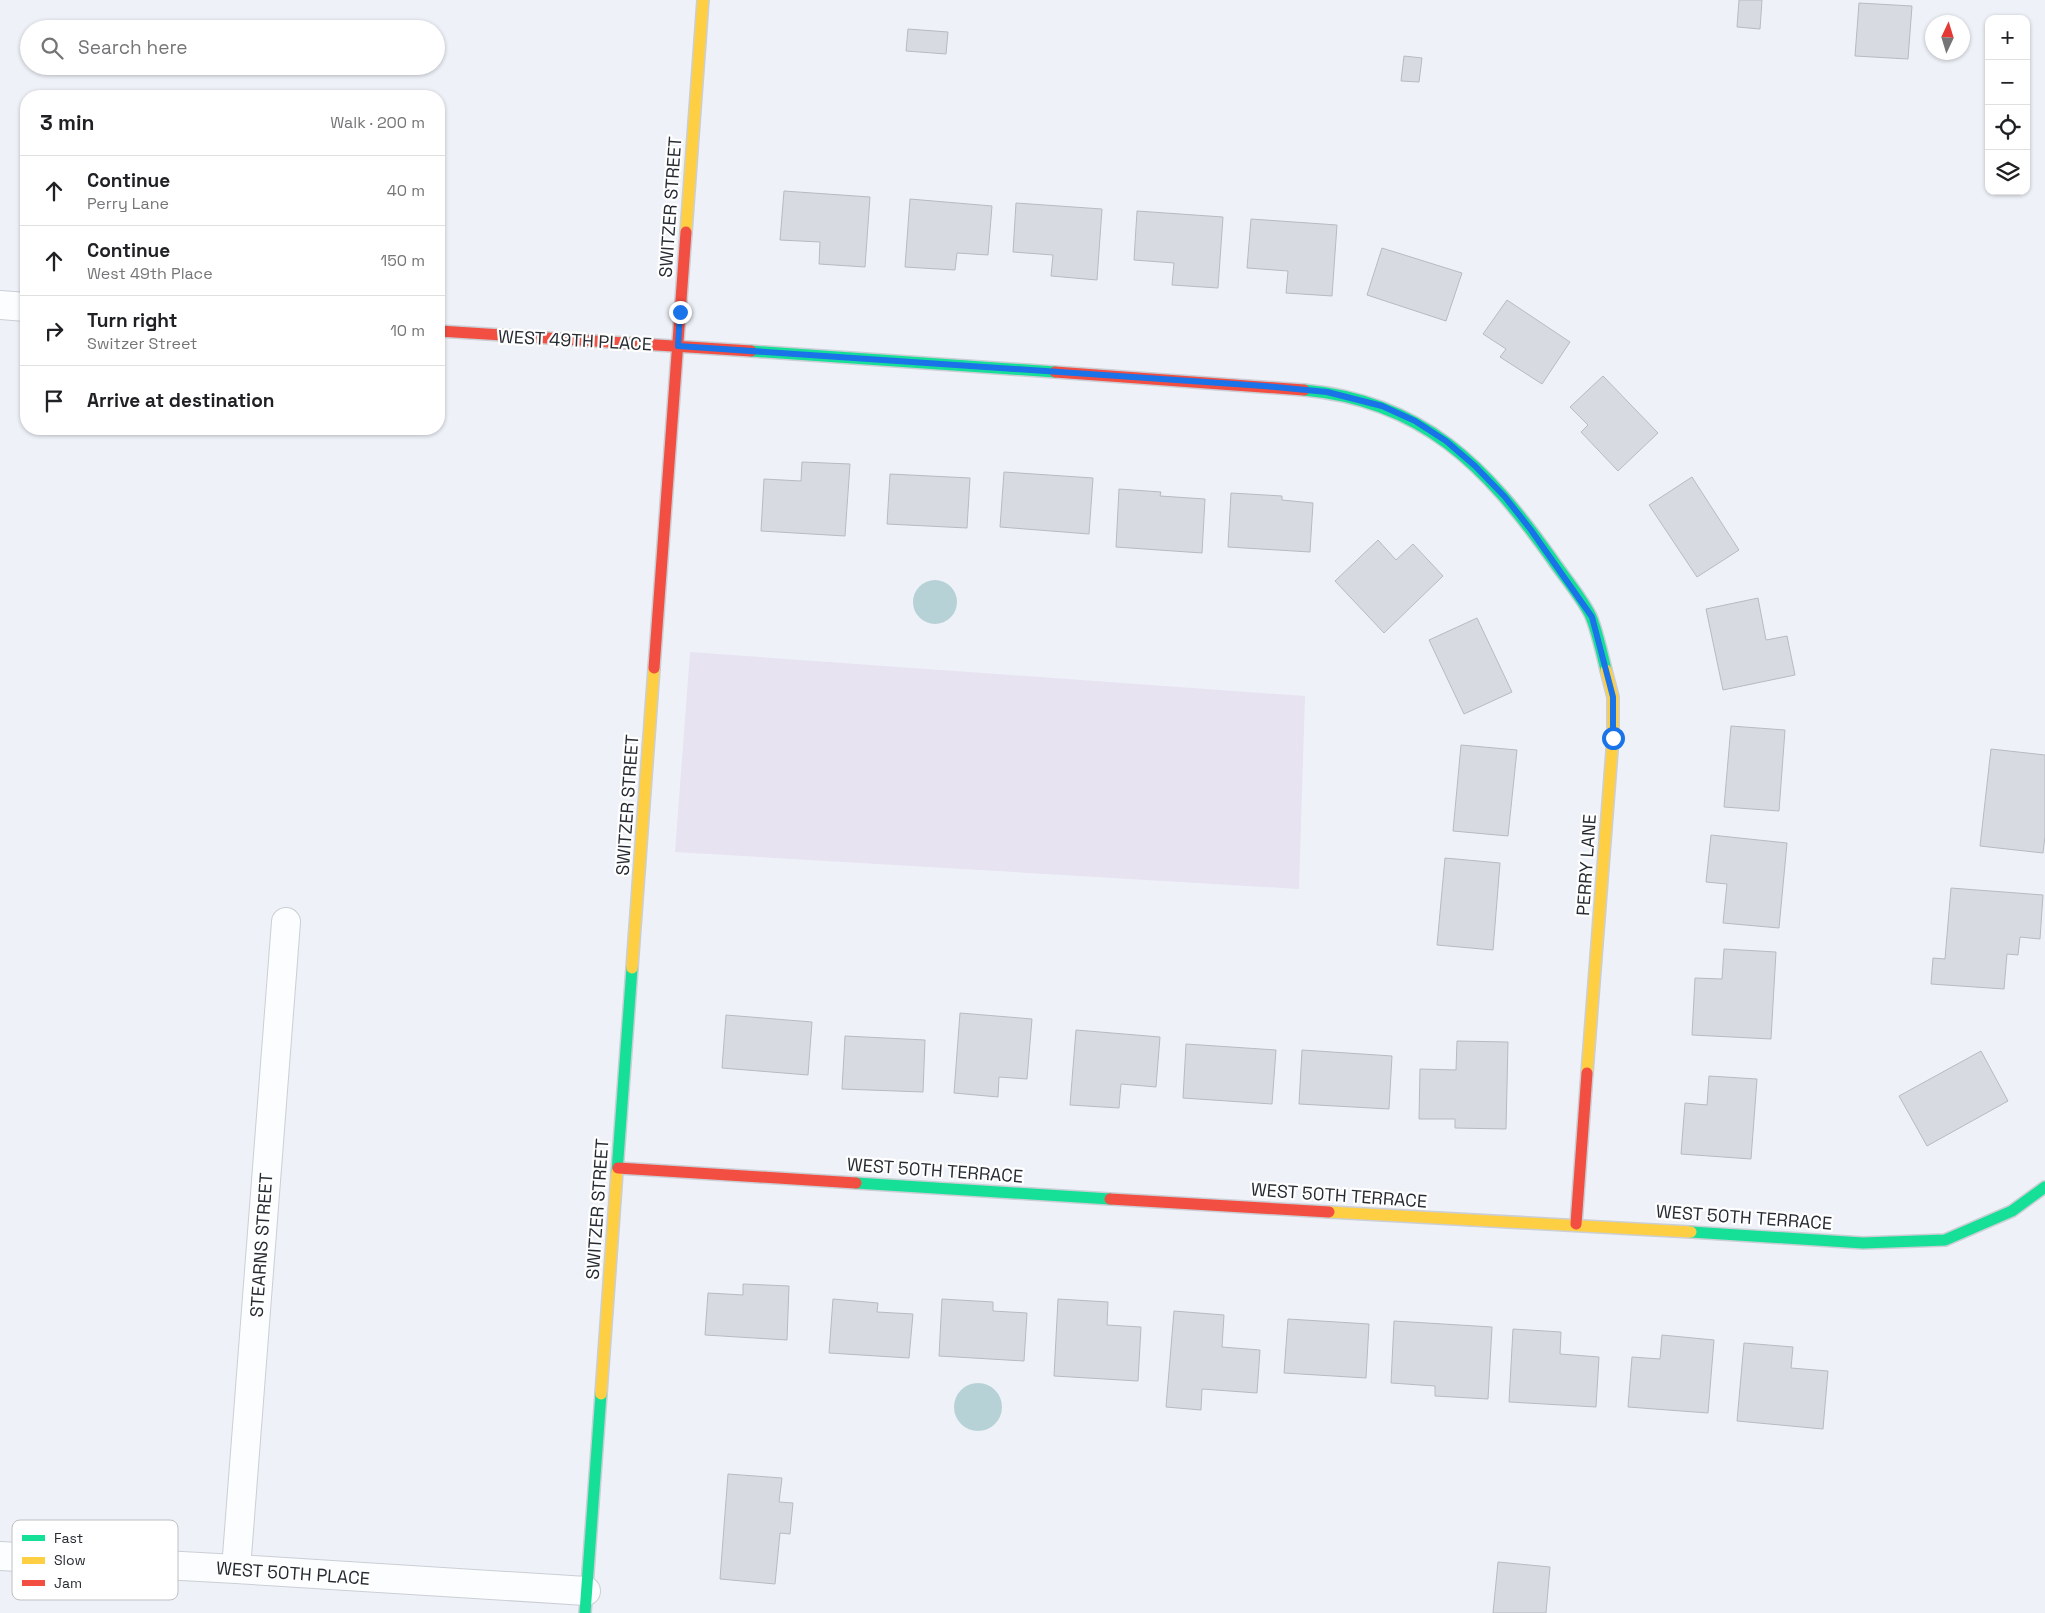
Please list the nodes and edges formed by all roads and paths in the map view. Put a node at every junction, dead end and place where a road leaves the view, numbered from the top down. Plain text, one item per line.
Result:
1 (703, 0) edge
2 (0, 306) edge
3 (20, 307) edge
4 (445, 332) edge
5 (678, 346) junction
6 (1531, 530) joint
7 (286, 922) dead end
8 (618, 1168) junction
9 (2045, 1187) edge
10 (1576, 1224) junction
11 (178, 1566) edge
12 (236, 1569) junction
13 (585, 1602) edge

1 - 5 street, SWITZER STREET
2 - 3 street
4 - 5 street, WEST 49TH PLACE
5 - 6 street, WEST 49TH PLACE
5 - 8 street, SWITZER STREET
6 - 10 street, PERRY LANE
7 - 12 street, STEARNS STREET
8 - 10 street, WEST 50TH TERRACE
8 - 13 street, SWITZER STREET
9 - 10 street, WEST 50TH TERRACE
11 - 12 street, WEST 50TH PLACE
12 - 13 street, WEST 50TH PLACE

